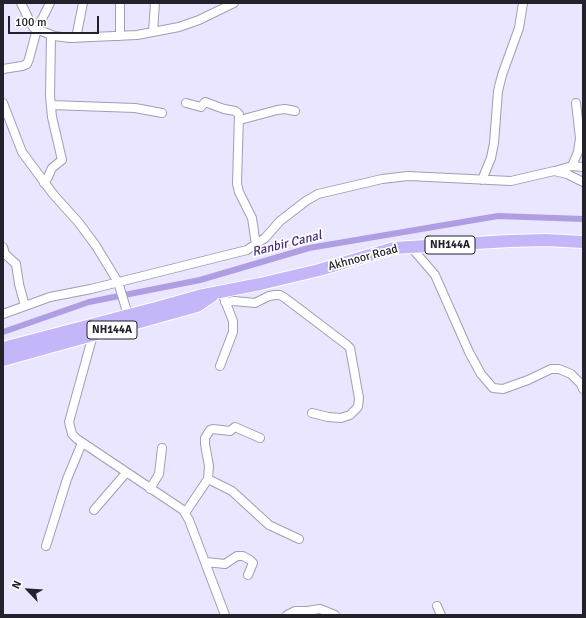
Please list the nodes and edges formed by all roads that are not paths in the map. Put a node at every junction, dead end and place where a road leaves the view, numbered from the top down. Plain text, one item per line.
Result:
1 (21, 3) edge
2 (50, 3) edge
3 (83, 3) edge
4 (120, 3) edge
5 (155, 3) edge
6 (234, 3) edge
7 (523, 3) edge
8 (37, 29) junction
9 (153, 32) junction
10 (51, 35) junction
11 (120, 36) junction
12 (76, 38) junction
13 (3, 69) edge
14 (3, 103) edge
15 (576, 103) dead end
16 (186, 104) dead end
17 (51, 105) junction
18 (295, 111) dead end
19 (162, 113) dead end
20 (7, 115) junction
21 (240, 120) junction
22 (3, 123) edge
23 (572, 166) junction
24 (583, 167) edge
25 (554, 171) junction
26 (482, 180) junction
27 (583, 182) edge
28 (44, 183) junction
29 (583, 242) edge
30 (256, 245) junction
31 (3, 247) edge
32 (410, 247) junction
33 (118, 282) junction
34 (221, 295) junction
35 (25, 306) junction
36 (3, 314) edge
37 (128, 315) junction
38 (92, 335) junction
39 (3, 348) edge
40 (3, 360) edge
41 (220, 366) dead end
42 (583, 389) edge
43 (312, 413) dead end
44 (260, 438) dead end
45 (82, 443) junction
46 (162, 448) dead end
47 (126, 473) junction
48 (208, 478) junction
49 (150, 489) junction
50 (94, 510) dead end
51 (185, 513) junction
52 (299, 539) dead end
53 (46, 546) dead end
54 (206, 562) junction
55 (248, 575) dead end
56 (437, 606) dead end
57 (225, 615) edge
58 (287, 615) edge
59 (336, 615) edge
60 (441, 615) edge

1 - 8 street
2 - 8 street
3 - 12 street
4 - 11 street
5 - 9 street
6 - 9 street
7 - 26 street
8 - 10 street
8 - 13 street
9 - 11 street
10 - 12 street
10 - 17 street
11 - 12 street
14 - 20 street
15 - 23 street
16 - 21 street
17 - 19 street
17 - 28 street
18 - 21 street
20 - 22 street
20 - 28 street
21 - 30 street
23 - 24 street
23 - 25 street
25 - 26 street
25 - 27 street
26 - 30 street
28 - 33 street
29 - 32 highway, Akhnoor Road / NH144A
30 - 33 street
31 - 35 street
32 - 34 highway, Akhnoor Road / NH144A
32 - 42 street
33 - 35 street
33 - 37 street
34 - 37 highway, Akhnoor Road / NH144A
34 - 38 highway, Akhnoor Road / NH144A
34 - 41 street
34 - 43 street
35 - 36 street
37 - 39 highway, Akhnoor Road / NH144A
38 - 40 highway, Akhnoor Road / NH144A
38 - 45 street
44 - 48 street
45 - 47 street
45 - 53 street
46 - 49 street
47 - 49 street
47 - 50 street
48 - 51 street
48 - 52 street
49 - 51 street
51 - 54 street
54 - 55 street
54 - 57 street
56 - 60 street
58 - 59 street

